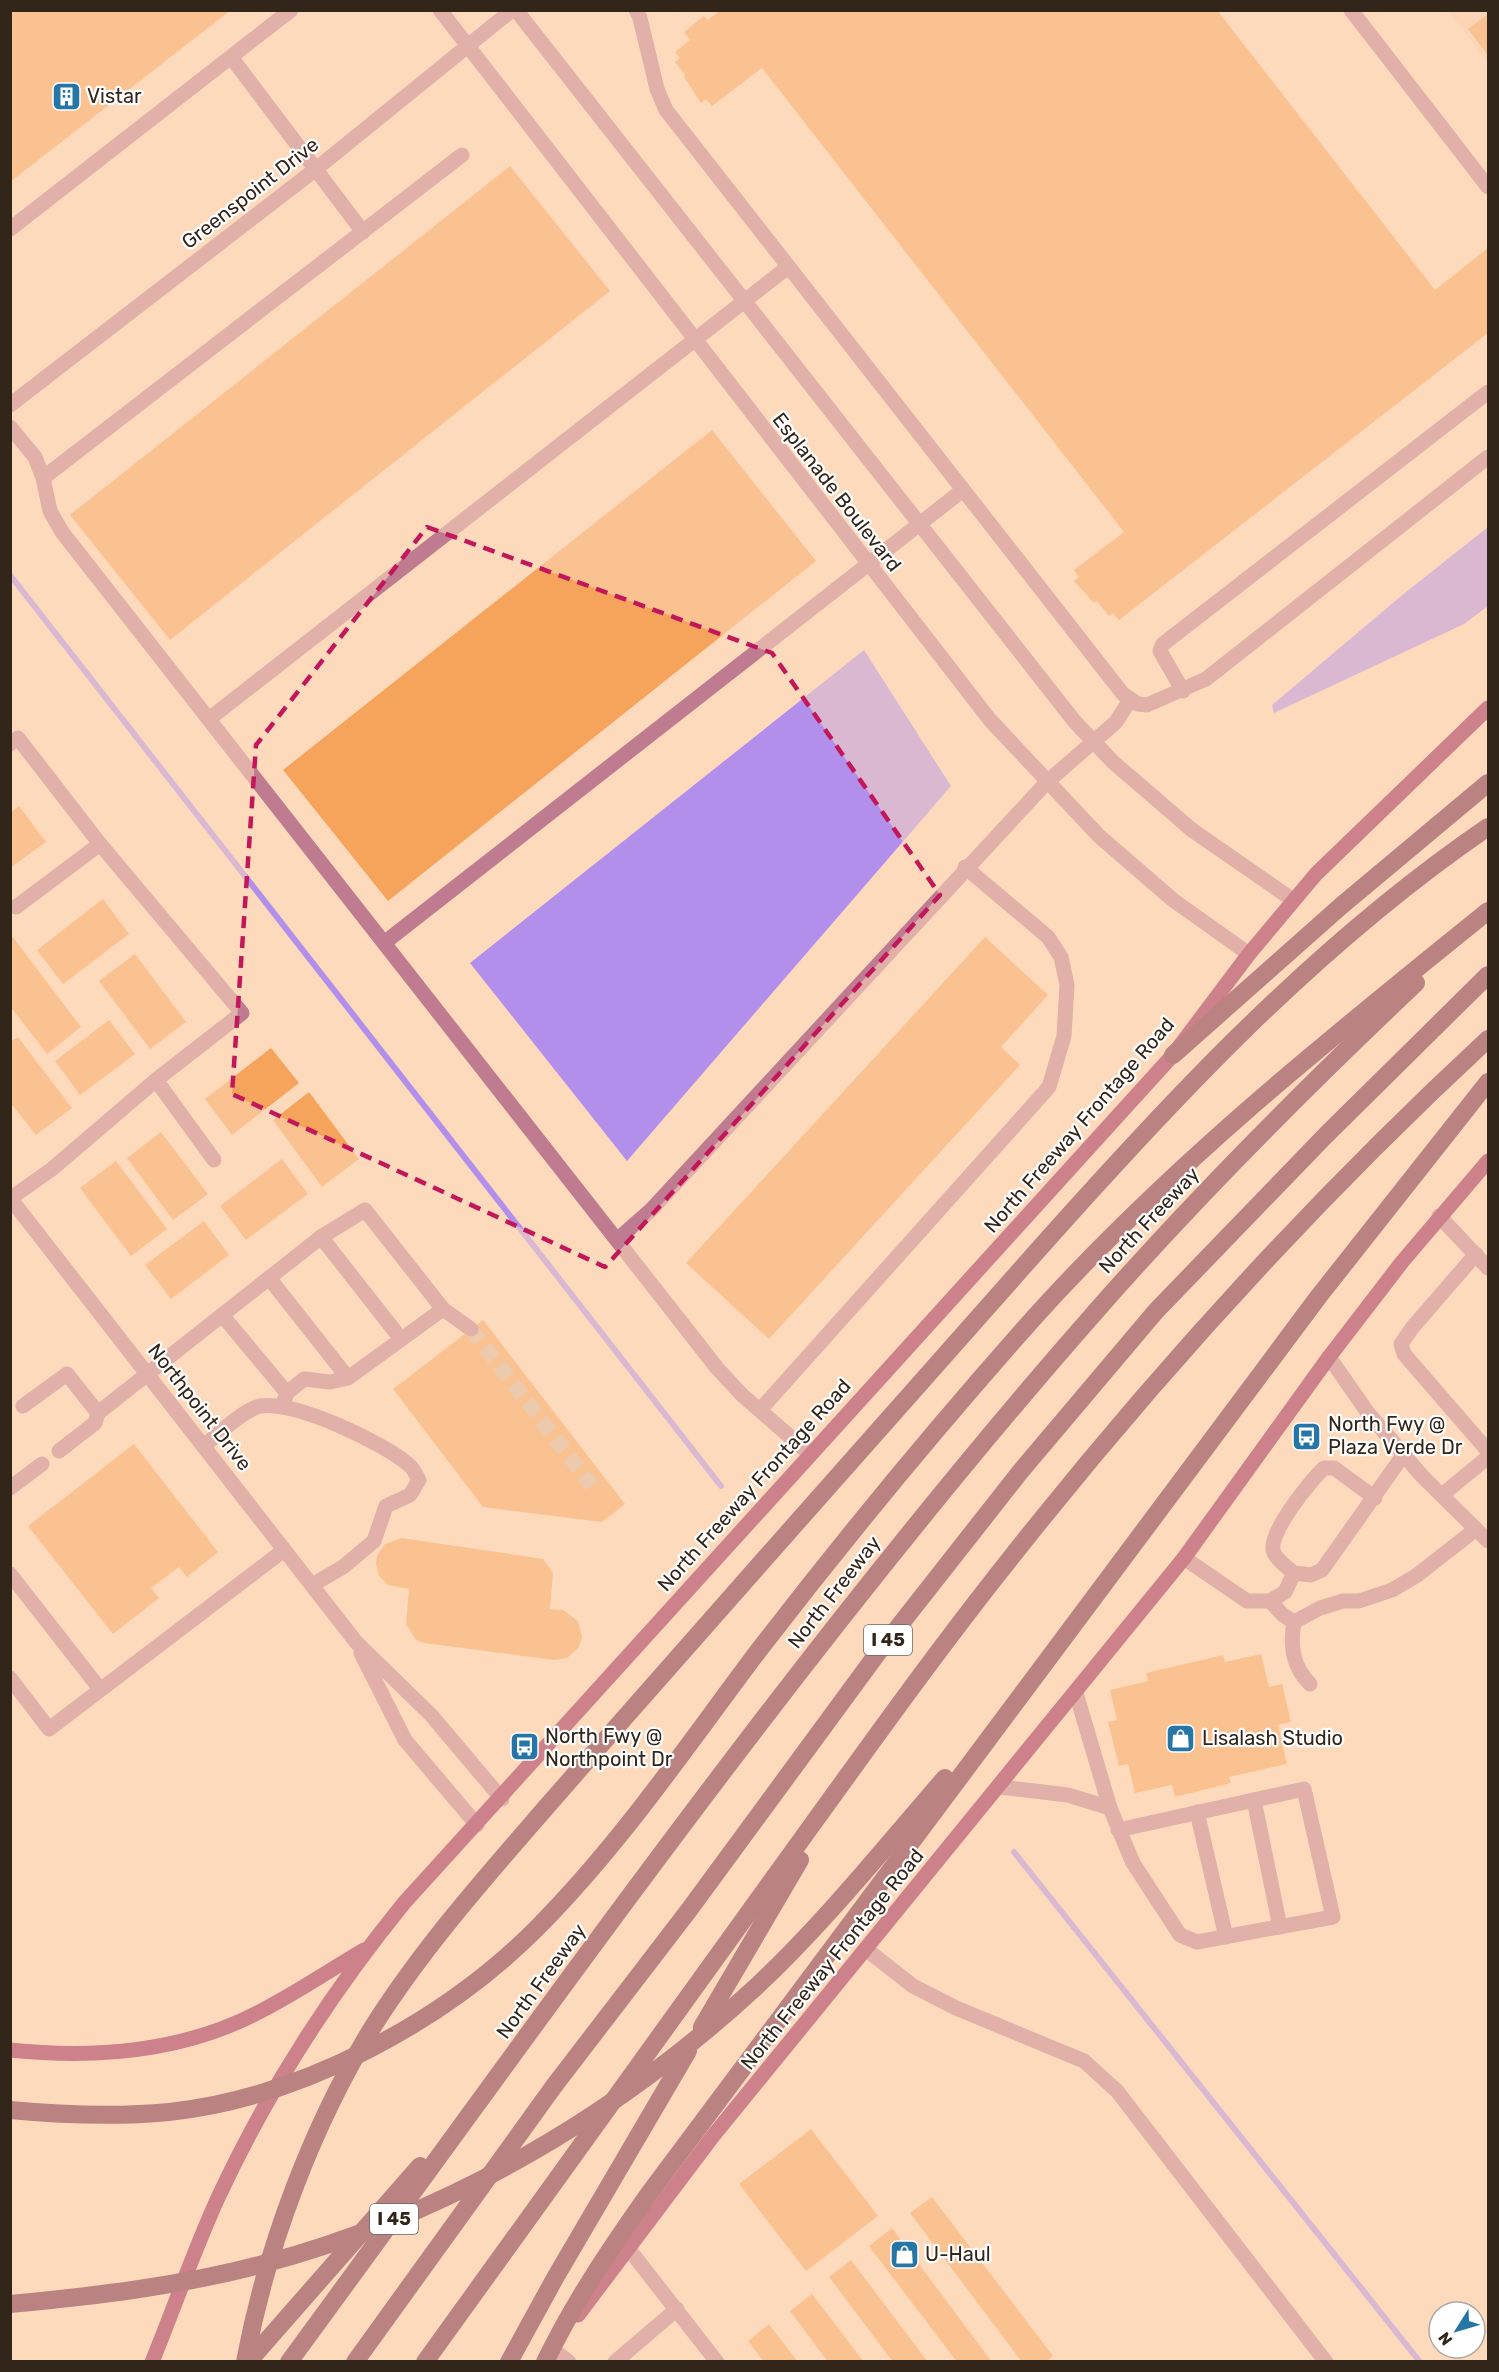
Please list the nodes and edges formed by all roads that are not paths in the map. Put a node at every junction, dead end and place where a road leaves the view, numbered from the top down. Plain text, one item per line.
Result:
1 (291, 10) edge
2 (440, 10) edge
3 (514, 10) edge
4 (1351, 10) edge
5 (642, 13) edge
6 (468, 46) junction
7 (231, 57) junction
8 (462, 155) dead end
9 (316, 169) junction
10 (1488, 187) edge
11 (10, 229) edge
12 (363, 232) junction
13 (788, 267) junction
14 (743, 303) junction
15 (694, 341) junction
16 (1488, 392) edge
17 (10, 405) edge
18 (10, 427) edge
19 (1488, 457) edge
20 (44, 478) junction
21 (963, 490) junction
22 (918, 526) junction
23 (868, 566) junction
24 (1183, 691) junction
25 (1130, 700) junction
26 (1488, 708) edge
27 (208, 719) junction
28 (1095, 742) junction
29 (10, 744) edge
30 (1047, 782) junction
31 (1488, 783) edge
32 (1488, 827) edge
33 (100, 844) junction
34 (965, 867) junction
35 (1293, 900) junction
36 (16, 907) dead end
37 (1488, 912) edge
38 (384, 943) junction
39 (1249, 954) junction
40 (1488, 975) edge
41 (1488, 1039) edge
42 (1173, 1055) junction
43 (156, 1080) junction
44 (1488, 1083) edge
45 (214, 1160) dead end
46 (1488, 1161) edge
47 (11, 1198) edge
48 (1439, 1216) junction
49 (321, 1237) junction
50 (617, 1240) junction
51 (1476, 1254) junction
52 (1488, 1268) edge
53 (269, 1278) junction
54 (443, 1308) junction
55 (222, 1315) junction
56 (471, 1329) tunnel mouth
57 (401, 1339) junction
58 (1329, 1357) junction
59 (147, 1373) junction
60 (348, 1378) junction
61 (287, 1393) junction
62 (23, 1406) dead end
63 (281, 1408) junction
64 (760, 1410) junction
65 (98, 1413) junction
66 (204, 1446) junction
67 (59, 1451) dead end
68 (1488, 1451) edge
69 (810, 1454) junction
70 (1404, 1454) junction
71 (1488, 1457) edge
72 (42, 1464) dead end
73 (10, 1488) edge
74 (1442, 1496) junction
75 (1375, 1498) junction
76 (1476, 1529) junction
77 (1488, 1541) edge
78 (284, 1550) junction
79 (1184, 1558) junction
80 (10, 1574) edge
81 (1294, 1574) junction
82 (312, 1585) junction
83 (1270, 1601) junction
84 (1294, 1622) junction
85 (356, 1642) junction
86 (1034, 1674) junction
87 (10, 1678) edge
88 (1310, 1684) dead end
89 (100, 1689) junction
90 (1076, 1693) junction
91 (855, 1766) junction
92 (1000, 1787) junction
93 (501, 1799) junction
94 (1254, 1800) junction
95 (1110, 1808) junction
96 (1197, 1812) junction
97 (477, 1825) junction
98 (1118, 1830) junction
99 (1280, 1927) junction
100 (1226, 1937) junction
101 (369, 1946) junction
102 (867, 1950) junction
103 (10, 2050) edge
104 (498, 2076) junction
105 (10, 2110) edge
106 (628, 2248) junction
107 (10, 2304) edge
108 (677, 2309) junction
109 (547, 2357) edge
110 (152, 2361) edge
111 (247, 2361) edge
112 (289, 2361) edge
113 (355, 2361) edge
114 (425, 2361) edge
115 (509, 2361) edge
116 (569, 2361) edge
117 (615, 2361) edge
118 (717, 2361) edge
119 (1326, 2361) edge

1 - 7 street
2 - 6 street, Esplanade Boulevard
3 - 6 street, Greenspoint Drive
3 - 14 street
4 - 10 street
5 - 13 street
6 - 9 street, Greenspoint Drive
6 - 15 street, Esplanade Boulevard
7 - 9 street
7 - 11 street
8 - 12 street
9 - 12 street
9 - 17 street, Greenspoint Drive
12 - 20 street
13 - 14 street
13 - 21 street
14 - 15 street
14 - 22 street
15 - 23 street, Esplanade Boulevard
15 - 27 street
16 - 24 street
18 - 20 street
19 - 24 street
20 - 27 street
21 - 22 street
21 - 25 street
22 - 23 street
22 - 28 street
23 - 30 street, Esplanade Boulevard
23 - 38 street
24 - 25 street
25 - 28 street
26 - 35 main road, North Freeway Frontage Road
27 - 38 street
28 - 30 street
28 - 35 street
29 - 33 street
30 - 34 street
30 - 39 street, Esplanade Boulevard
31 - 42 highway
32 - 111 highway
33 - 36 street
33 - 43 street
34 - 50 street
34 - 64 street
35 - 39 main road, North Freeway Frontage Road
37 - 104 highway, North Freeway / I 45
37 - 105 highway
38 - 50 street
39 - 42 main road, North Freeway Frontage Road
40 - 113 highway, I 45
41 - 91 highway, I 45
42 - 69 main road, North Freeway Frontage Road
43 - 45 street
43 - 47 street
44 - 86 highway
46 - 48 main road, North Freeway Frontage Road
47 - 59 street, Northpoint Drive
48 - 51 street
48 - 58 main road, North Freeway Frontage Road
49 - 53 street
49 - 54 street
49 - 57 street
50 - 64 street
51 - 52 street
51 - 68 street
53 - 55 street
53 - 60 street
54 - 56 street
54 - 57 street
55 - 59 street
55 - 61 street
57 - 60 street
58 - 70 street
58 - 79 main road, North Freeway Frontage Road
59 - 65 street
59 - 66 street, Northpoint Drive
60 - 61 street
61 - 63 street
62 - 65 street
63 - 66 street
63 - 82 street
64 - 69 street
65 - 67 street
66 - 78 street, Northpoint Drive
69 - 93 main road, North Freeway Frontage Road
70 - 74 street
70 - 75 street
71 - 74 street
72 - 73 street
74 - 76 street
75 - 81 street
75 - 81 street
76 - 77 street
76 - 84 street
78 - 82 street, Northpoint Drive
78 - 89 street
79 - 83 street
79 - 90 main road, North Freeway Frontage Road
80 - 89 street
81 - 83 street
82 - 85 street, Northpoint Drive
83 - 84 street
84 - 88 street
85 - 93 street, Northpoint Drive
85 - 97 street, Northpoint Drive
86 - 107 highway
86 - 109 highway
87 - 89 street
90 - 92 main road, North Freeway Frontage Road
90 - 95 street
91 - 114 highway, I 45
91 - 115 highway
92 - 95 street
92 - 102 main road, North Freeway Frontage Road
93 - 97 main road, North Freeway Frontage Road
94 - 96 street
94 - 99 street
94 - 99 street
95 - 98 street
96 - 98 street
96 - 100 street
97 - 101 main road, North Freeway Frontage Road
98 - 100 street
99 - 100 street
101 - 103 main road
101 - 110 main road, North Freeway Frontage Road
102 - 106 main road, North Freeway Frontage Road
102 - 119 street
104 - 111 highway
104 - 112 highway, North Freeway / I 45
106 - 108 street
106 - 109 main road, North Freeway Frontage Road
108 - 117 street
108 - 118 street
109 - 116 street

